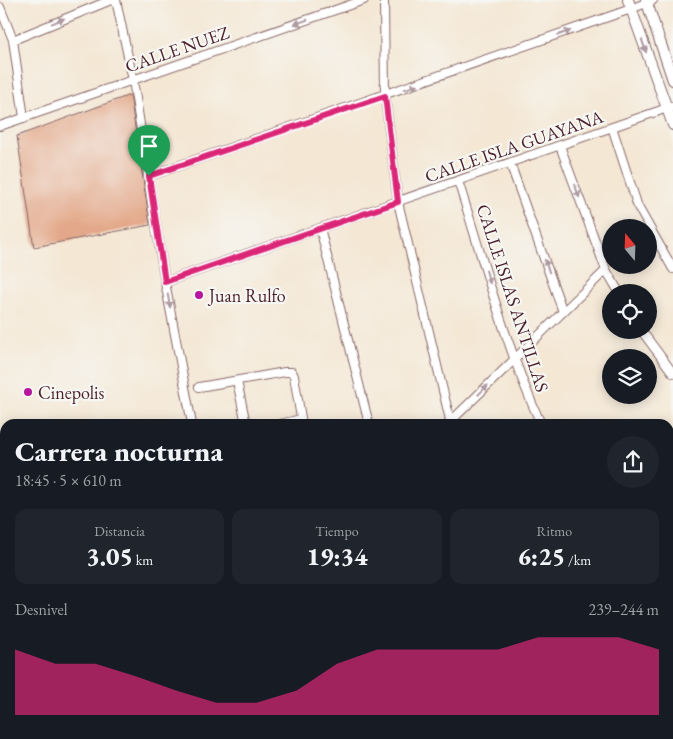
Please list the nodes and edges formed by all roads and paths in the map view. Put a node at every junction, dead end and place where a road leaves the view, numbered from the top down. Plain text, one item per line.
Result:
1 (111, 0) edge
2 (116, 0) edge
3 (364, 0) edge
4 (384, 0) edge
5 (649, 1) edge
6 (629, 5) edge
7 (0, 6) edge
8 (13, 40) junction
9 (133, 80) junction
10 (673, 80) edge
11 (385, 96) junction
12 (669, 107) edge
13 (24, 118) junction
14 (673, 125) edge
15 (0, 126) edge
16 (612, 128) junction
17 (560, 146) junction
18 (510, 163) junction
19 (149, 176) junction
20 (458, 181) junction
21 (398, 202) junction
22 (320, 228) junction
23 (602, 259) edge
24 (673, 269) edge
25 (602, 274) edge
26 (165, 282) junction
27 (563, 312) junction
28 (648, 339) edge
29 (514, 359) junction
30 (673, 373) edge
31 (237, 381) junction
32 (199, 387) dead end
33 (191, 419) edge
34 (245, 419) edge
35 (301, 419) edge
36 (368, 419) edge
37 (449, 419) edge
38 (454, 419) edge
39 (539, 419) edge

8 -> 1 street
2 - 9 street
3 -> 9 street, CALLE NUEZ
4 - 11 street
5 - 6 street
5 - 10 street
11 -> 6 street
6 -> 12 street
7 - 8 street
8 - 13 street
9 - 13 street, CALLE NUEZ
9 - 19 street
11 - 19 street
11 - 21 street
12 - 14 street
12 - 16 street, CALLE ISLA GUAYANA
13 - 15 street, CALLE NUEZ
16 - 17 street, CALLE ISLA GUAYANA
16 - 24 street
17 - 18 street, CALLE ISLA GUAYANA
17 -> 23 street
18 - 20 street, CALLE ISLA GUAYANA
27 -> 18 street
19 - 26 street
20 - 21 street, CALLE ISLA GUAYANA
20 -> 29 street, CALLE ISLAS ANTILLAS
21 - 22 street, CALLE ISLA GUAYANA
21 - 37 street
22 - 26 street, CALLE ISLA GUAYANA
22 - 36 street
25 - 27 street
26 -> 33 street
27 - 29 street
28 - 30 street
38 -> 29 street
29 - 39 street, CALLE ISLAS ANTILLAS
31 - 32 street
31 - 34 street
31 - 35 street

